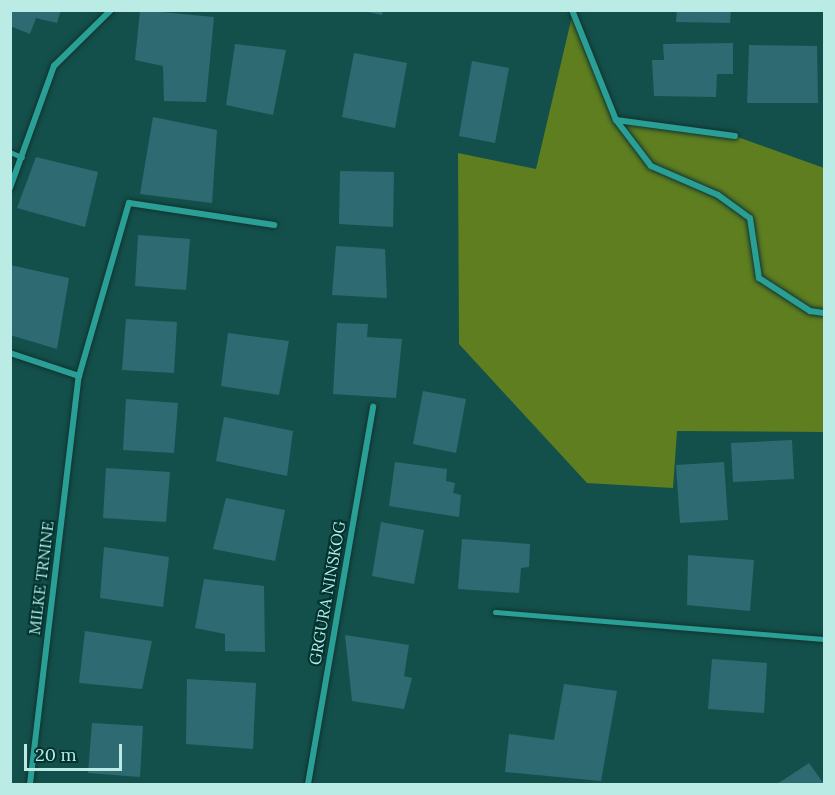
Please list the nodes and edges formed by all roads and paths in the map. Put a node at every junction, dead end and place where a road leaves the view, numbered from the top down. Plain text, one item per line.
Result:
1 (111, 10) edge
2 (572, 10) edge
3 (616, 120) junction
4 (735, 136) dead end
5 (10, 152) edge
6 (22, 157) junction
7 (10, 188) edge
8 (274, 225) dead end
9 (825, 313) edge
10 (10, 353) edge
11 (79, 376) junction
12 (373, 407) dead end
13 (495, 612) dead end
14 (825, 639) edge
15 (30, 784) edge
16 (308, 784) edge

1 - 6 street
2 - 3 street
3 - 4 street
3 - 9 street
5 - 6 lane
6 - 7 street
8 - 11 street, MILKE TRNINE
10 - 11 street
11 - 15 street, MILKE TRNINE
12 - 16 street, GRGURA NINSKOG
13 - 14 lane

